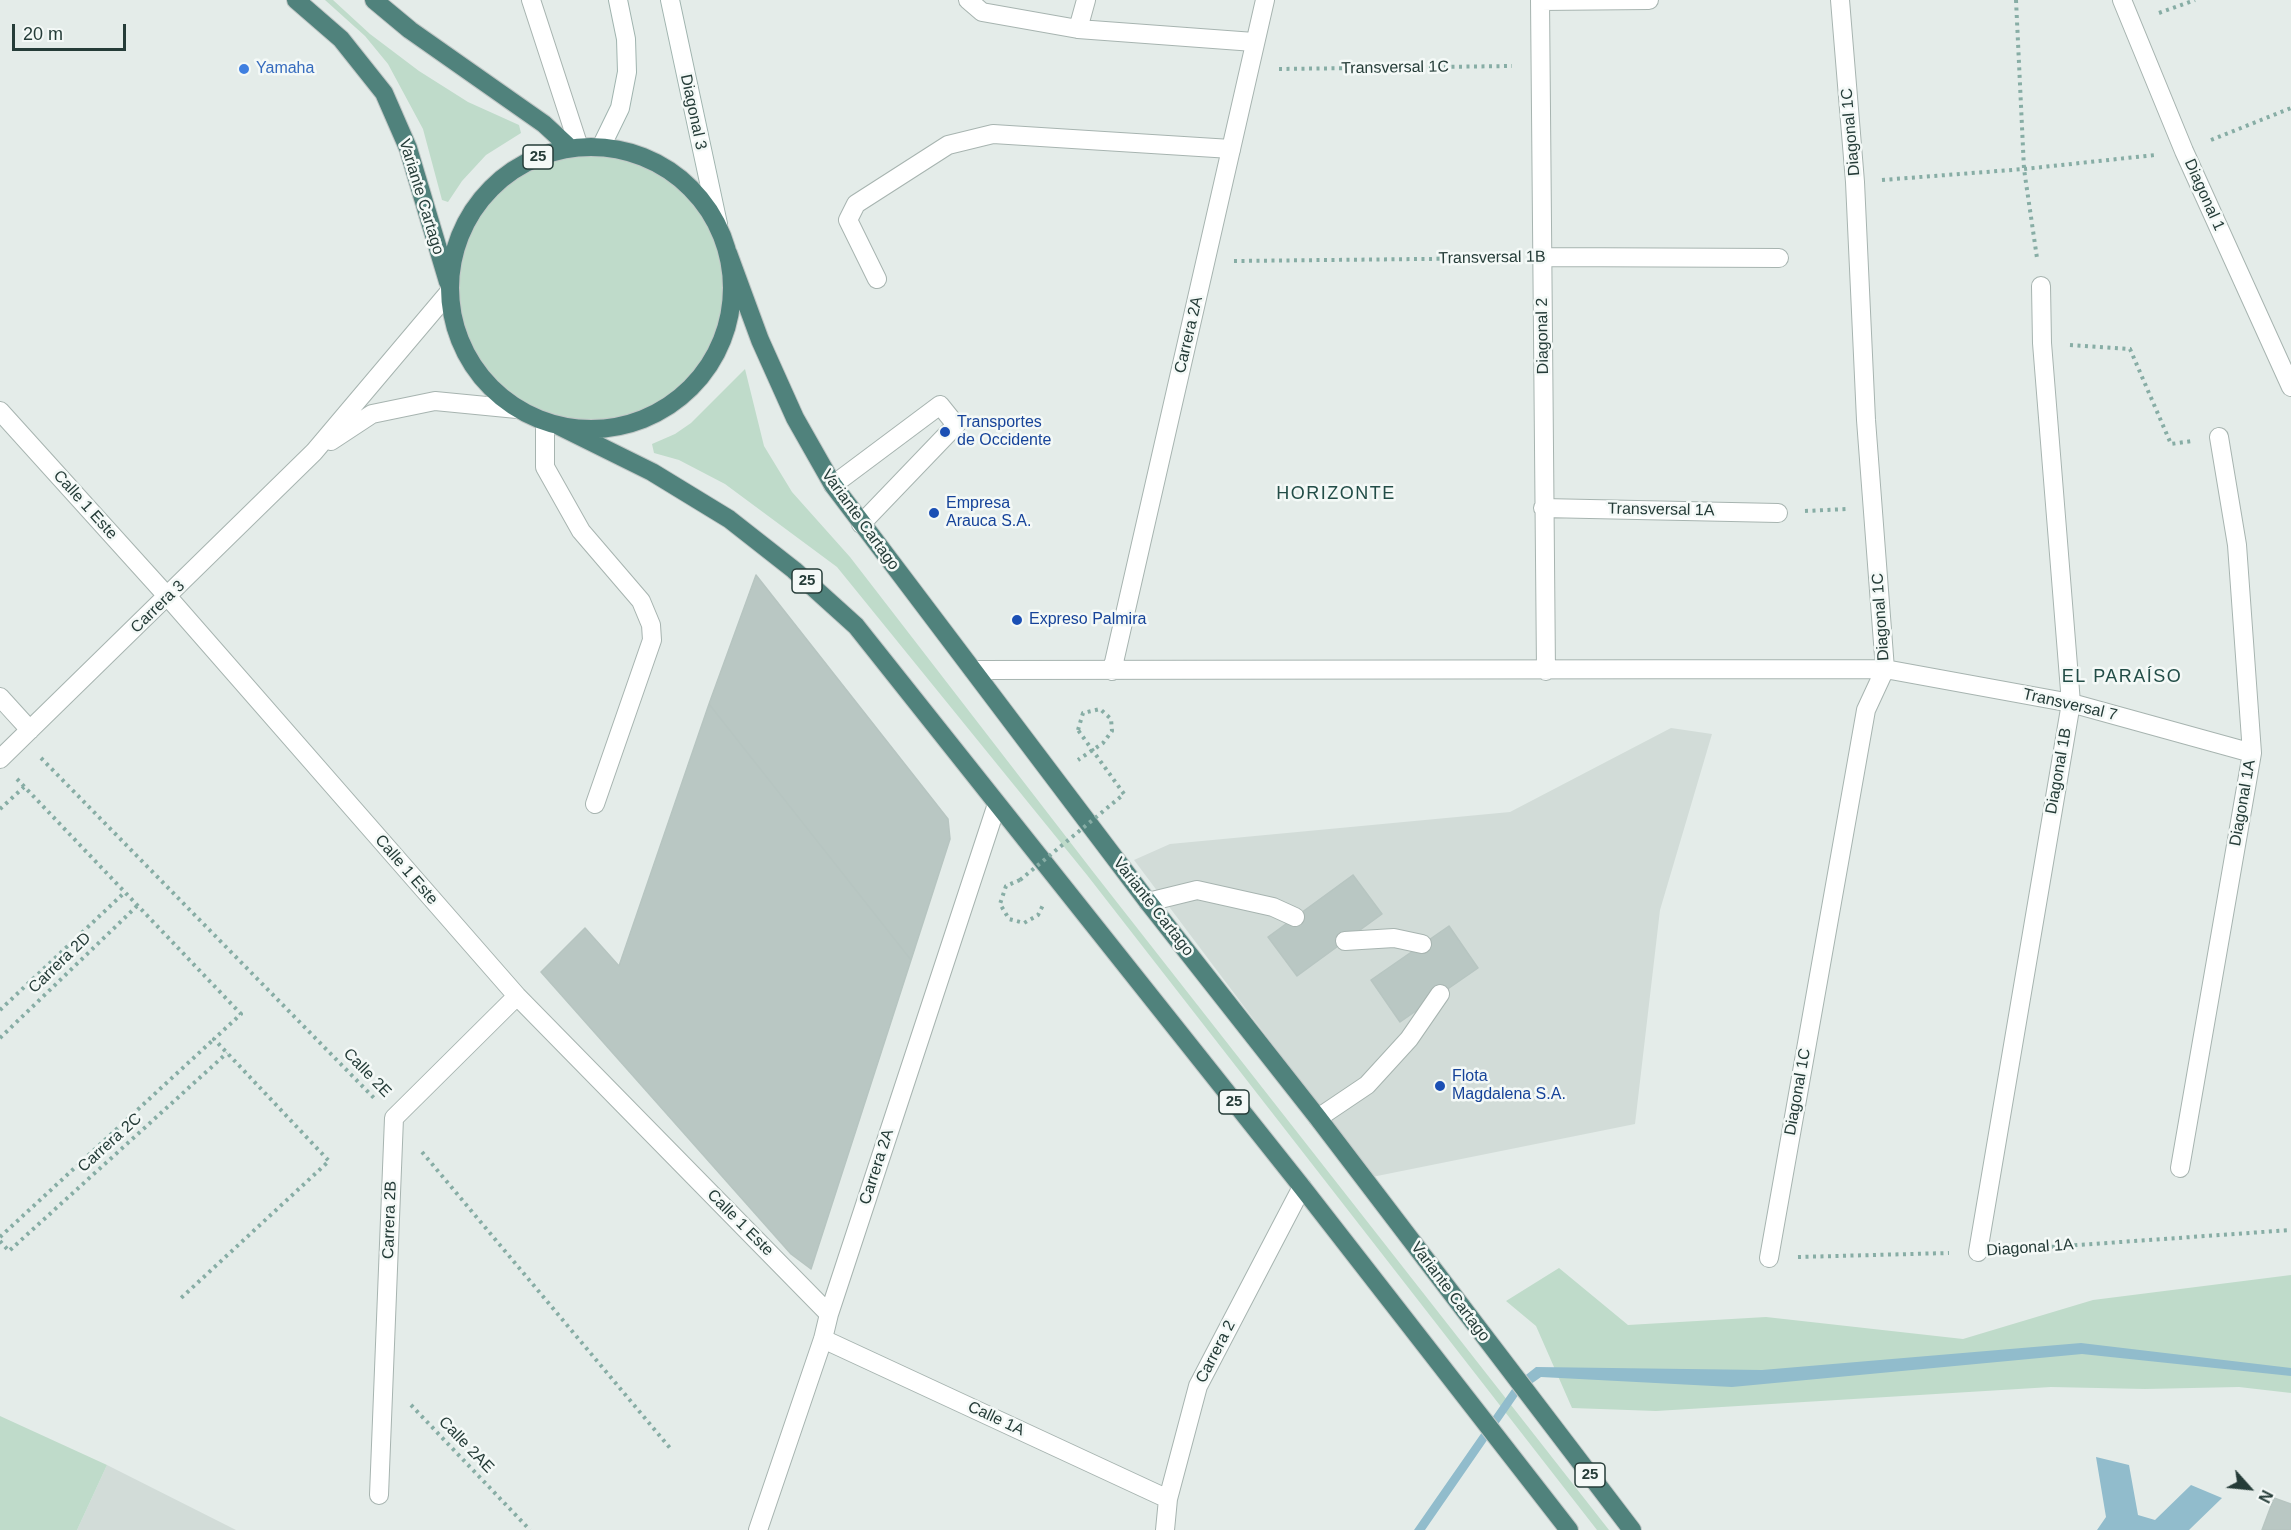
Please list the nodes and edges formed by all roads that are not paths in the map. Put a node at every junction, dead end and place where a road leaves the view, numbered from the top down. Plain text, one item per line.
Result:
1 (296, 0) edge
2 (374, 0) edge
3 (531, 0) edge
4 (618, 0) edge
5 (670, 0) edge
6 (968, 0) edge
7 (1086, 0) edge
8 (1265, 0) edge
9 (1649, 0) edge
10 (1840, 0) edge
11 (2122, 0) edge
12 (1540, 1) edge
13 (1078, 29) junction
14 (1254, 42) junction
15 (601, 147) junction
16 (574, 148) junction
17 (1231, 149) junction
18 (718, 224) junction
19 (728, 253) junction
20 (1542, 257) junction
21 (1779, 258) dead end
22 (877, 279) dead end
23 (2041, 286) road end
24 (450, 289) junction
25 (2291, 387) edge
26 (517, 409) junction
27 (0, 411) edge
28 (552, 424) junction
29 (2219, 436) road end
30 (314, 452) junction
31 (833, 485) junction
32 (1543, 508) junction
33 (1778, 513) road end
34 (861, 524) junction
35 (168, 597) junction
36 (1885, 669) junction
37 (973, 670) junction
38 (1112, 670) junction
39 (1546, 671) junction
40 (0, 697) edge
41 (2071, 703) junction
42 (26, 734) junction
43 (2252, 753) junction
44 (0, 759) edge
45 (595, 804) dead end
46 (997, 804) junction
47 (1148, 902) junction
48 (1295, 917) dead end
49 (1345, 941) dead end
50 (1422, 944) dead end
51 (1440, 994) dead end
52 (517, 996) junction
53 (1317, 1118) junction
54 (2180, 1168) dead end
55 (1302, 1187) junction
56 (1978, 1252) road end
57 (1769, 1258) road end
58 (829, 1314) junction
59 (823, 1339) junction
60 (379, 1495) dead end
61 (1168, 1499) junction
62 (758, 1530) edge
63 (1165, 1530) edge
64 (1569, 1530) edge
65 (1632, 1530) edge

1 - 24 highway, Variante Cartago / 25
2 - 16 highway, 25
3 - 16 street
4 - 15 street
5 - 18 street, Diagonal 3
6 - 13 street
7 - 13 street
8 - 14 street, Carrera 2A
9 - 12 street
10 - 36 street, Diagonal 1C
11 - 25 street, Diagonal 1
12 - 20 street, Diagonal 2
13 - 14 street
14 - 17 street, Carrera 2A
15 - 16 highway, 25
15 - 18 highway, 25
16 - 24 highway, 25
17 - 22 street
17 - 38 street, Carrera 2A
18 - 19 highway, 25
19 - 28 highway, 25
19 - 31 highway, Variante Cartago / 25
20 - 21 street, Transversal 1B
20 - 32 street, Diagonal 2
23 - 41 street, Diagonal 1B
24 - 26 highway, 25
24 - 30 street, Carrera 3
26 - 28 highway, 25
26 - 30 street, Carrera 3
27 - 35 street, Calle 1 Este
28 - 45 street
28 - 46 highway, 25
29 - 43 street, Diagonal 1A
30 - 35 street, Carrera 3
31 - 34 highway, Variante Cartago / 25
31 - 34 street
32 - 33 street, Transversal 1A
32 - 39 street, Diagonal 2
34 - 37 highway, Variante Cartago / 25
35 - 42 street, Carrera 3
35 - 52 street, Calle 1 Este
36 - 39 street, Transversal 7
36 - 41 street, Transversal 7
36 - 57 street, Diagonal 1C
37 - 38 street, Transversal 7
37 - 47 highway, Variante Cartago / 25
38 - 39 street, Transversal 7
40 - 42 street
41 - 43 street, Transversal 7
41 - 56 street, Diagonal 1B
42 - 44 street, Carrera 3
43 - 54 street, Diagonal 1A
46 - 55 highway, 25
46 - 58 street, Carrera 2A
47 - 48 street
47 - 53 highway, Variante Cartago / 25
49 - 50 street
51 - 53 street
52 - 58 street, Calle 1 Este
52 - 60 street, Carrera 2B
53 - 65 highway, Variante Cartago / 25
55 - 61 street, Carrera 2
55 - 64 highway, 25
58 - 59 street, Carrera 2A
59 - 61 street, Calle 1A
59 - 62 street, Carrera 2A
61 - 63 street, Carrera 2

